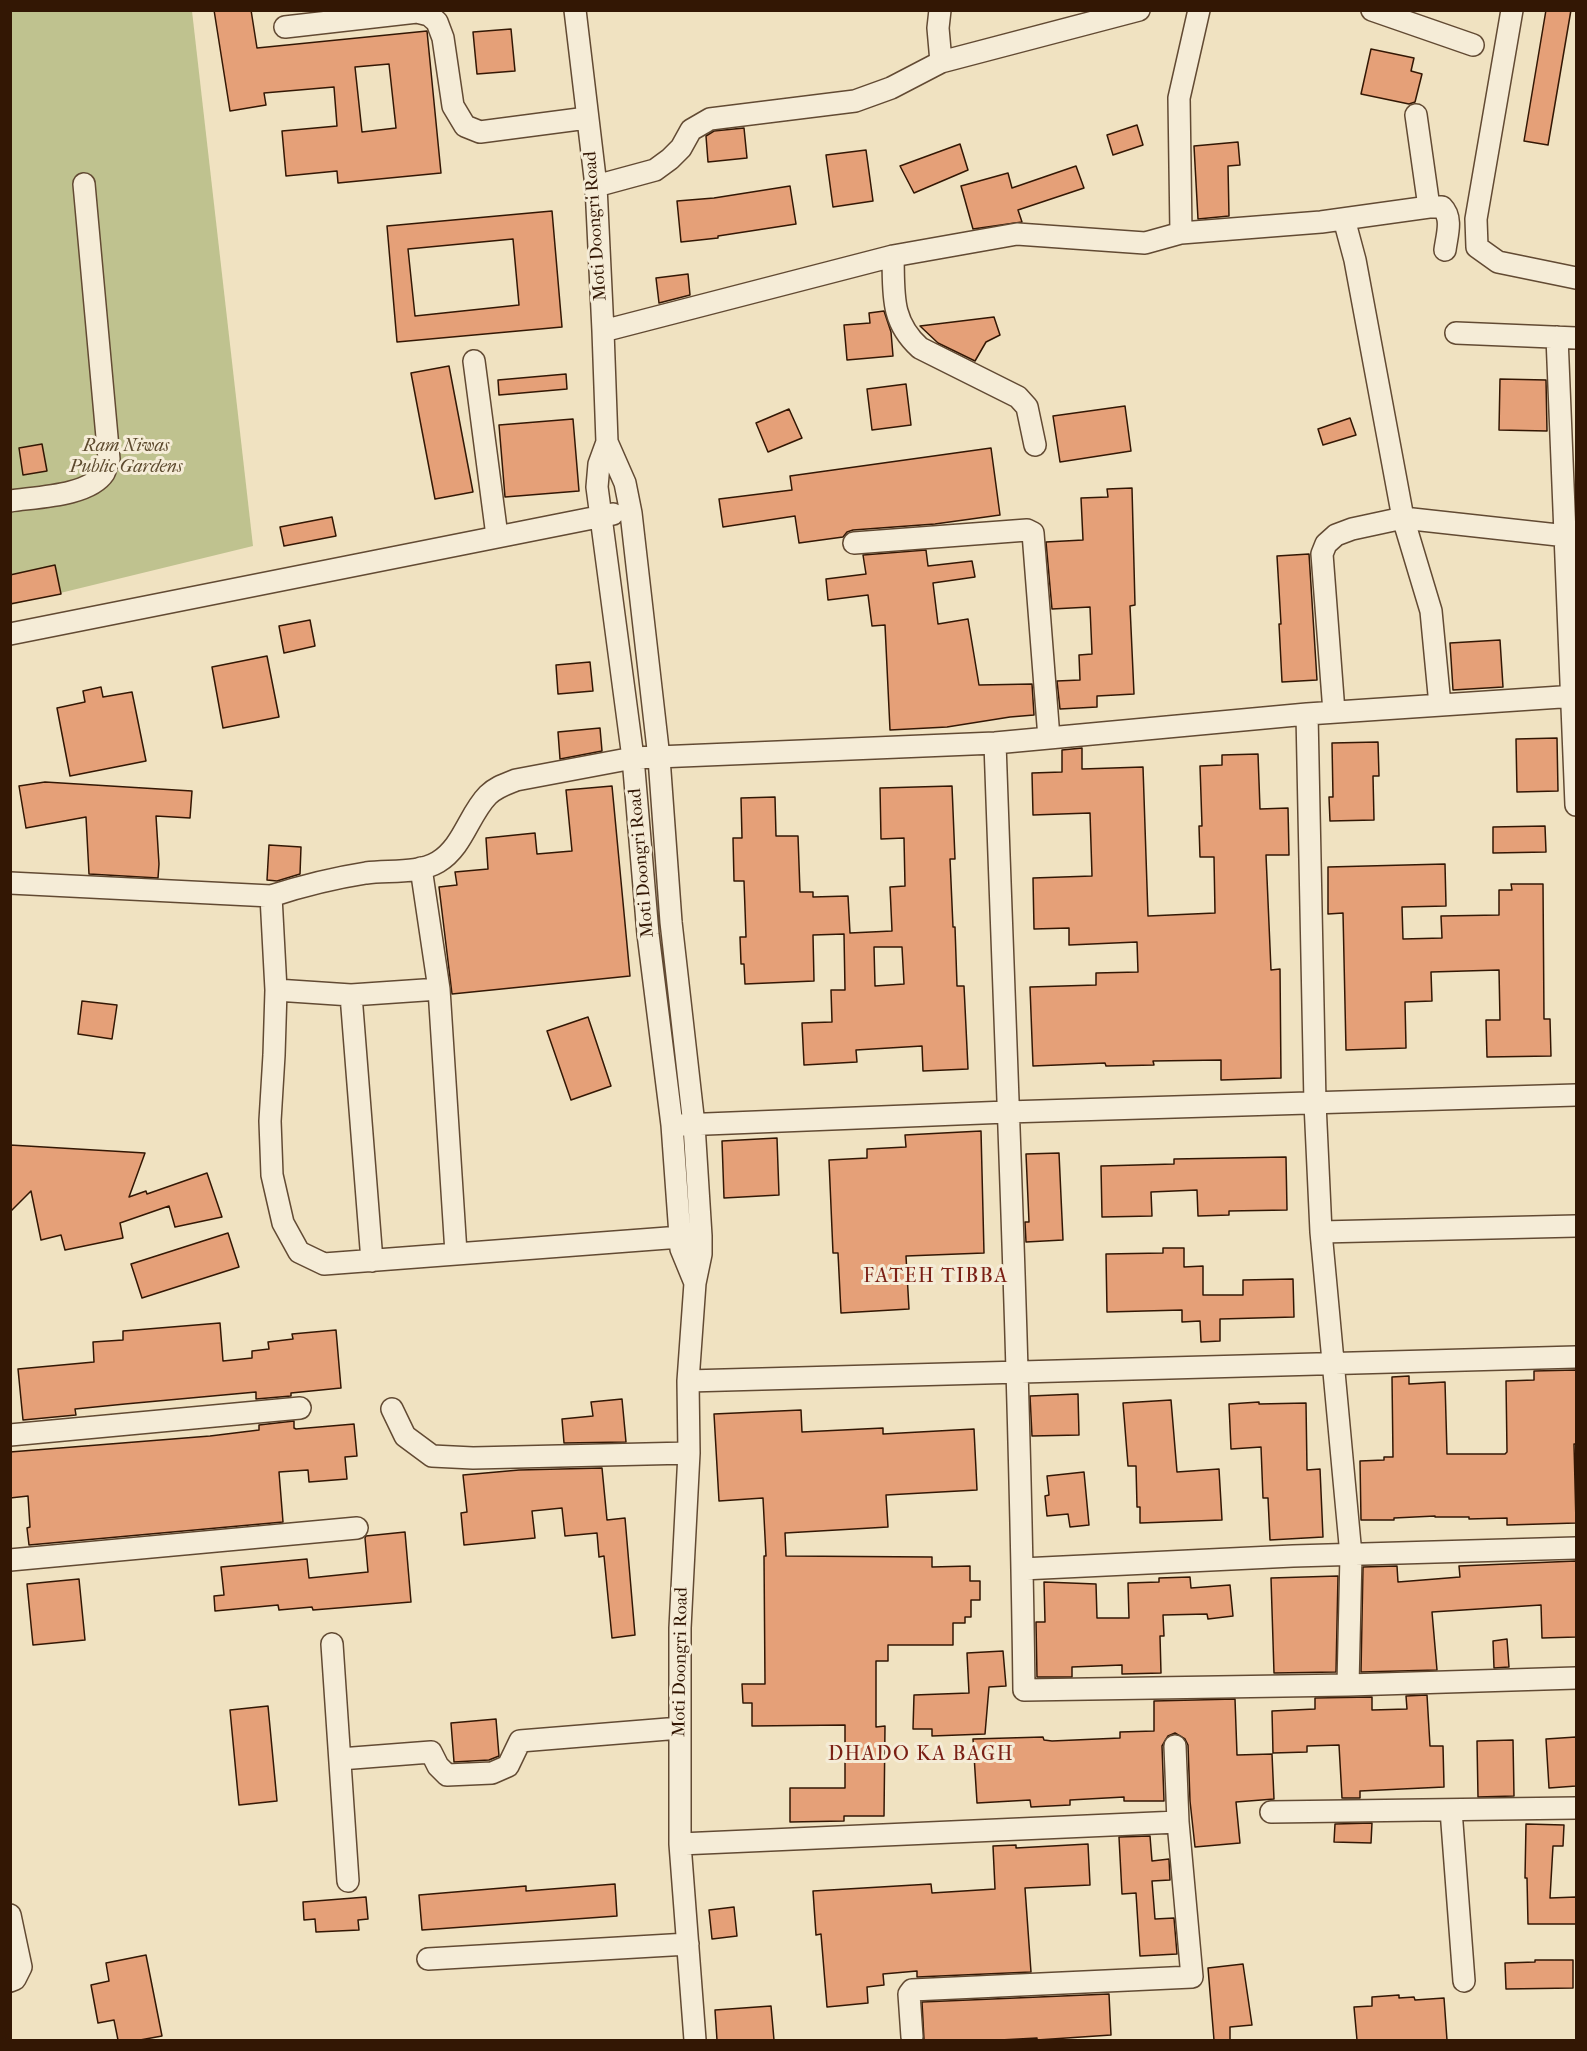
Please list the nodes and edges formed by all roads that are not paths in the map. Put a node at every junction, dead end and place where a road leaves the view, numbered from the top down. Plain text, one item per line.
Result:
1 (575, 10) edge
2 (940, 10) edge
3 (1139, 10) edge
4 (1199, 10) edge
5 (1372, 10) edge
6 (1512, 10) edge
7 (285, 27) dead end
8 (1473, 45) dead end
9 (941, 62) junction
10 (1416, 116) dead end
11 (587, 118) junction
12 (84, 184) dead end
13 (596, 186) junction
14 (1429, 207) junction
15 (1344, 219) junction
16 (1181, 233) junction
17 (1445, 250) dead end
18 (893, 256) junction
19 (1576, 278) edge
20 (603, 331) junction
21 (1456, 333) dead end
22 (1567, 337) edge
23 (474, 361) dead end
24 (1569, 440) edge
25 (607, 442) junction
26 (1035, 445) dead end
27 (10, 501) edge
28 (631, 513) junction
29 (601, 515) junction
30 (1403, 518) junction
31 (497, 536) junction
32 (1571, 537) edge
33 (854, 543) dead end
34 (10, 634) edge
35 (1574, 696) edge
36 (1440, 705) junction
37 (1334, 712) junction
38 (1307, 714) junction
39 (1049, 738) junction
40 (995, 743) junction
41 (633, 758) junction
42 (659, 758) junction
43 (1576, 805) edge
44 (421, 868) junction
45 (10, 883) edge
46 (271, 896) junction
47 (670, 905) junction
48 (646, 908) junction
49 (276, 990) junction
50 (439, 990) junction
51 (351, 995) junction
52 (1576, 1095) edge
53 (1315, 1102) junction
54 (1007, 1112) junction
55 (672, 1125) junction
56 (694, 1125) junction
57 (1576, 1226) edge
58 (1321, 1232) junction
59 (691, 1236) junction
60 (456, 1253) junction
61 (372, 1261) junction
62 (1576, 1357) edge
63 (1333, 1364) junction
64 (1018, 1371) junction
65 (688, 1381) junction
66 (300, 1408) dead end
67 (392, 1408) dead end
68 (10, 1435) edge
69 (689, 1453) junction
70 (357, 1528) dead end
71 (1576, 1548) edge
72 (1351, 1556) junction
73 (10, 1560) edge
74 (1022, 1569) junction
75 (332, 1644) dead end
76 (1576, 1678) edge
77 (1348, 1685) junction
78 (680, 1728) junction
79 (1175, 1746) dead end
80 (340, 1759) junction
81 (1576, 1808) edge
82 (1452, 1810) junction
83 (1271, 1812) dead end
84 (1178, 1822) junction
85 (680, 1844) junction
86 (348, 1881) dead end
87 (10, 1916) edge
88 (688, 1944) junction
89 (428, 1959) dead end
90 (10, 1981) edge
91 (1464, 1981) dead end
92 (912, 2037) dead end
93 (695, 2040) edge

1 - 11 street, Moti Doongri Road
2 - 9 street
3 - 9 street
4 - 16 street
5 - 8 street
6 - 19 street
7 - 11 street
9 - 13 street
10 - 14 street
11 - 13 street, Moti Doongri Road
12 - 27 street
13 - 20 street, Moti Doongri Road
14 - 15 street
14 - 17 street
15 - 16 street
15 - 30 street
16 - 18 street
18 - 20 street
18 - 26 street
20 - 25 street, Moti Doongri Road
21 - 22 street
22 - 24 street
23 - 31 street
24 - 32 street
25 - 28 street, Moti Doongri Road
25 - 29 street, Moti Doongri Road
28 - 29 street
28 - 42 street, Moti Doongri Road
29 - 31 street
29 - 41 street, Moti Doongri Road
30 - 32 street
30 - 36 street
30 - 37 street
31 - 34 street
32 - 35 street
33 - 39 street
35 - 36 street
35 - 43 street
36 - 37 street
37 - 38 street
38 - 39 street
38 - 53 street
39 - 40 street
40 - 42 street
40 - 54 street
41 - 42 street
41 - 44 street
41 - 48 street, Moti Doongri Road
42 - 47 street, Moti Doongri Road
44 - 46 street
44 - 50 street
45 - 46 street
46 - 49 street
47 - 48 street
47 - 56 street, Moti Doongri Road
48 - 55 street, Moti Doongri Road
49 - 51 street
49 - 61 street
50 - 51 street
50 - 60 street
51 - 61 street
52 - 53 street
53 - 54 street
53 - 58 street
54 - 56 street
54 - 64 street
55 - 56 street
55 - 59 street, Moti Doongri Road
56 - 59 street, Moti Doongri Road
57 - 58 street
58 - 63 street
59 - 60 street
59 - 65 street, Moti Doongri Road
60 - 61 street
62 - 63 street
63 - 64 street
63 - 72 street
64 - 65 street
64 - 74 street
65 - 69 street, Moti Doongri Road
66 - 68 street
67 - 69 street
69 - 78 street, Moti Doongri Road
70 - 73 street
71 - 72 street
72 - 74 street
72 - 77 street
74 - 77 street
75 - 80 street
76 - 77 street
78 - 80 street
78 - 85 street, Moti Doongri Road
79 - 84 street
80 - 86 street
81 - 82 street
82 - 83 street
82 - 91 street
84 - 85 street
84 - 92 street
85 - 88 street, Moti Doongri Road
87 - 90 street
88 - 89 street
88 - 93 street, Moti Doongri Road

